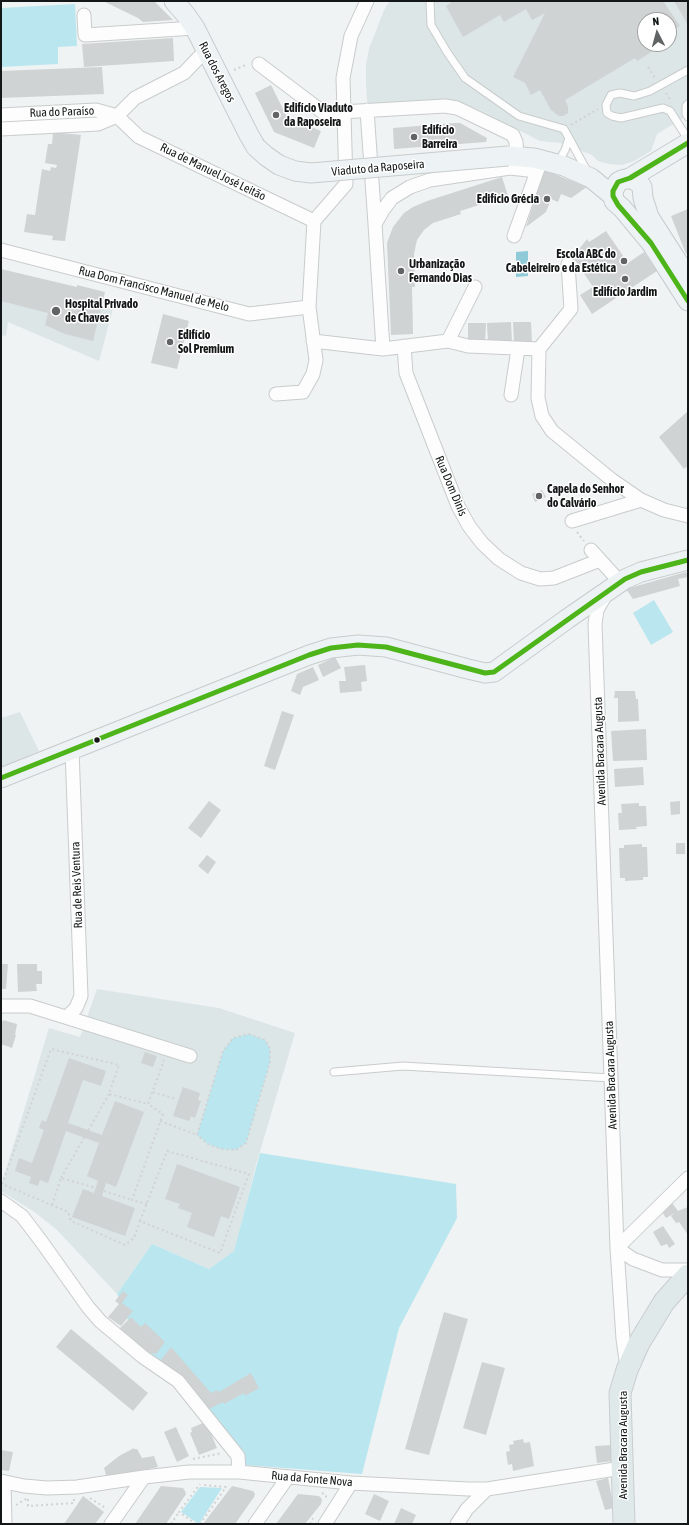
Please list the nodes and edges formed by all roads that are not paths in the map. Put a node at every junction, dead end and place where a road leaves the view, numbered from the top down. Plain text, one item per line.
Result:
1 (174, 1) edge
2 (367, 1) edge
3 (430, 1) edge
4 (84, 15) dead end
5 (195, 28) junction
6 (210, 64) junction
7 (259, 64) road end
8 (688, 70) edge
9 (688, 104) edge
10 (367, 110) junction
11 (345, 111) junction
12 (3, 114) edge
13 (117, 116) junction
14 (688, 117) edge
15 (3, 130) edge
16 (569, 138) junction
17 (688, 139) edge
18 (688, 143) edge
19 (256, 147) joint
20 (576, 151) junction
21 (512, 156) junction
22 (662, 158) junction
23 (552, 166) junction
24 (591, 178) junction
25 (621, 191) junction
26 (643, 195) junction
27 (314, 221) junction
28 (375, 224) junction
29 (514, 236) dead end
30 (1, 250) edge
31 (568, 264) dead end
32 (688, 278) edge
33 (475, 287) dead end
34 (688, 301) edge
35 (309, 307) junction
36 (313, 341) junction
37 (448, 341) junction
38 (404, 346) junction
39 (383, 348) junction
40 (518, 348) junction
41 (539, 349) junction
42 (276, 394) dead end
43 (511, 395) dead end
44 (641, 500) junction
45 (688, 516) edge
46 (572, 521) road end
47 (591, 550) road end
48 (600, 560) junction
49 (688, 560) edge
50 (614, 586) junction
51 (567, 619) junction
52 (595, 624) junction
53 (72, 749) junction
54 (1, 778) edge
55 (1, 1006) edge
56 (66, 1017) junction
57 (190, 1056) dead end
58 (334, 1072) dead end
59 (611, 1078) junction
60 (688, 1178) edge
61 (1, 1201) edge
62 (617, 1248) junction
63 (688, 1270) edge
64 (688, 1275) edge
65 (627, 1370) junction
66 (622, 1468) junction
67 (239, 1472) junction
68 (144, 1477) junction
69 (288, 1477) junction
70 (2, 1482) edge
71 (351, 1483) junction
72 (487, 1489) junction
73 (114, 1520) edge
74 (319, 1521) edge
75 (5, 1524) edge
76 (255, 1524) edge
77 (457, 1524) edge
78 (624, 1524) edge

1 - 5 main road, Rua dos Aregos
2 - 11 street
3 - 16 lane
4 - 5 street
5 - 6 main road, Rua dos Aregos
6 - 13 street, Rua do Paraíso
6 - 19 main road, Rua dos Aregos
7 - 11 street
8 - 17 lane
9 - 14 lane
10 - 11 street
10 - 21 street
10 - 28 street
11 - 27 street
12 - 13 street, Rua do Paraíso
12 - 15 street, Rua do Paraíso
13 - 15 street, Rua do Paraíso
13 - 27 street, Rua de Manuel José Leitão
16 - 20 lane
16 - 23 lane
18 - 22 main road
19 - 21 main road, Viaduto da Raposeira, bridge
20 - 23 lane
20 - 24 lane
21 - 23 main road, Viaduto da Raposeira
22 - 25 main road
22 - 26 main road
23 - 24 main road, Viaduto da Raposeira
23 - 28 street
23 - 29 street
24 - 25 main road, Viaduto da Raposeira
25 - 26 main road
25 - 26 main road
25 - 34 main road
26 - 32 main road
27 - 35 street
28 - 39 street
30 - 35 street, Rua Dom Francisco Manuel de Melo
31 - 41 street
33 - 37 street
35 - 36 street
36 - 39 street
36 - 42 street
37 - 38 street
37 - 40 street
38 - 39 street
38 - 48 street, Rua Dom Dinis
40 - 41 street
40 - 43 street
41 - 44 street
44 - 45 street
44 - 46 street
47 - 48 street
48 - 50 street
49 - 50 main road
50 - 51 main road
50 - 52 street, Avenida Bracara Augusta
51 - 52 street
51 - 53 main road
52 - 59 street, Avenida Bracara Augusta
53 - 54 main road
53 - 56 street, Rua de Reis Ventura
55 - 56 street
56 - 57 street
58 - 59 lane
59 - 62 street, Avenida Bracara Augusta
60 - 62 street
61 - 67 street
62 - 63 street
62 - 65 street, Avenida Bracara Augusta
64 - 65 main road
65 - 66 main road, Avenida Bracara Augusta
66 - 72 street, Rua da Fonte Nova
66 - 78 main road, Avenida Bracara Augusta
67 - 68 street, Rua da Fonte Nova
67 - 69 street, Rua da Fonte Nova
68 - 70 street, Rua da Fonte Nova
68 - 73 street
69 - 71 street, Rua da Fonte Nova
69 - 76 street
70 - 75 street
71 - 72 street, Rua da Fonte Nova
71 - 74 street
72 - 77 street

